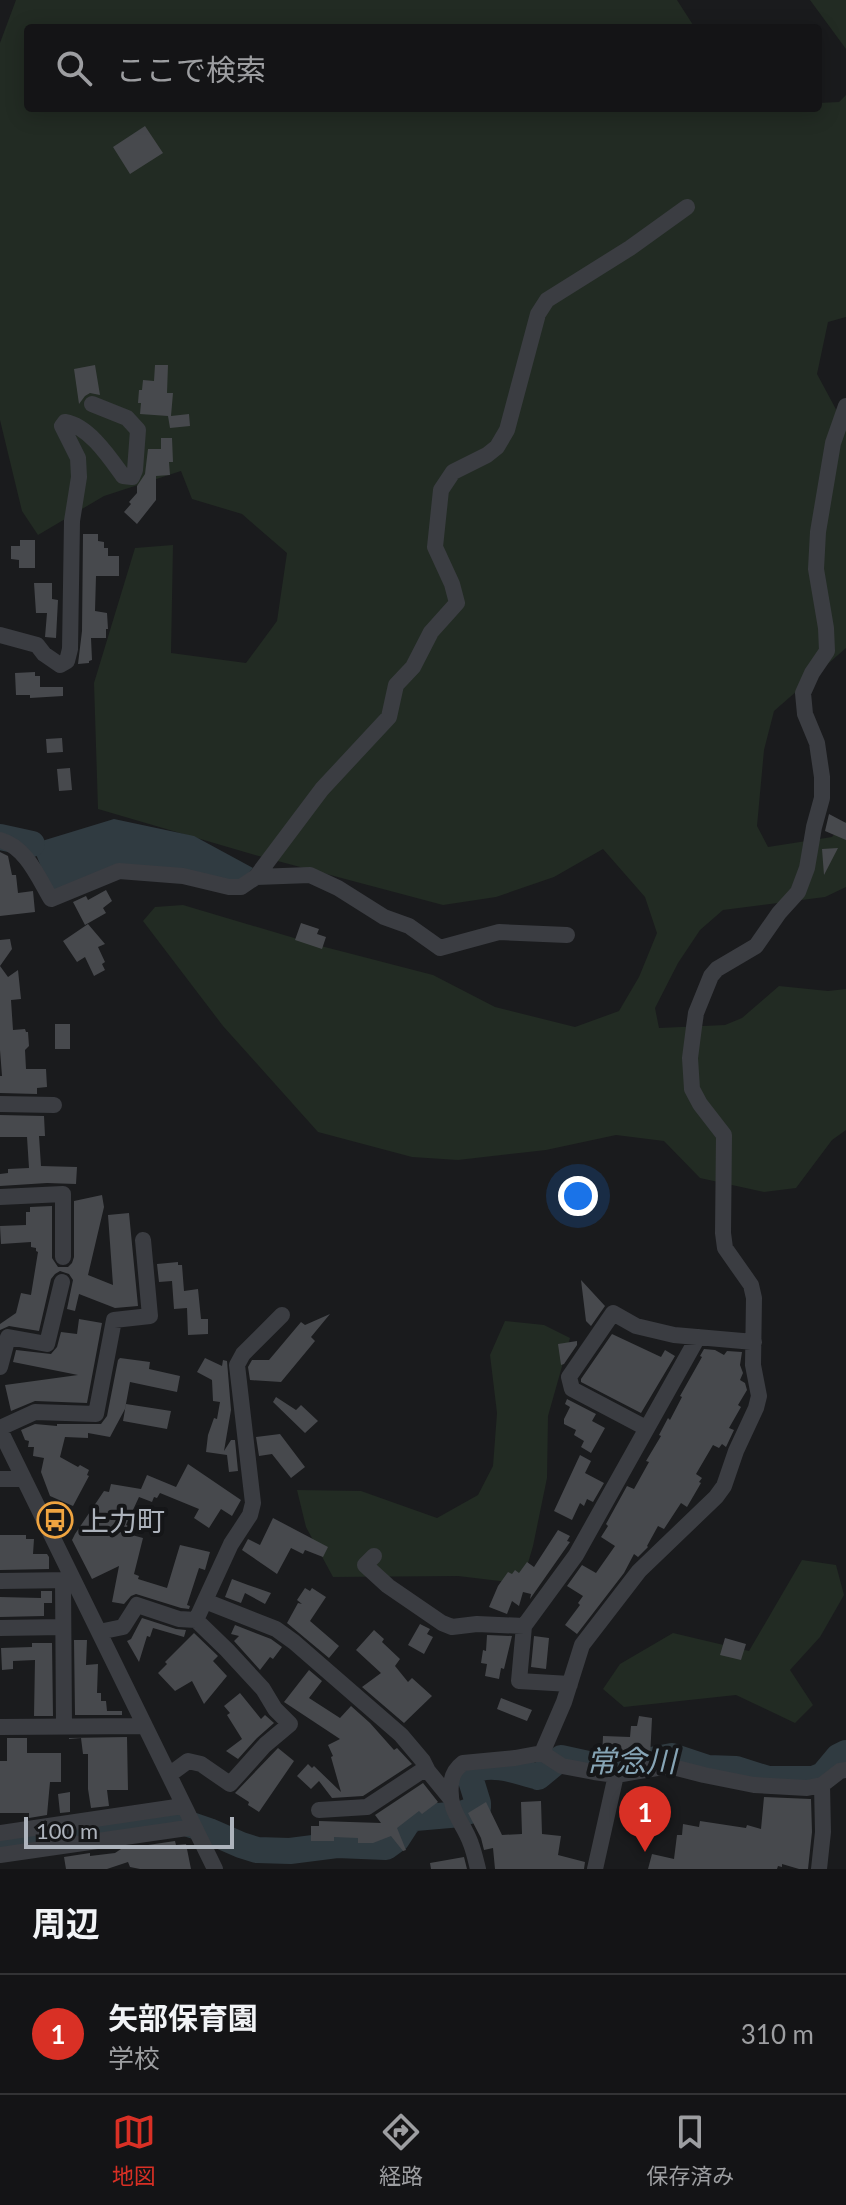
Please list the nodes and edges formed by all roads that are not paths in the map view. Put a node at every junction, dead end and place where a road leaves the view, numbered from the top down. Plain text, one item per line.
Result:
1 (687, 207) dead end
2 (92, 404) dead end
3 (846, 406) edge
4 (0, 635) edge
5 (0, 840) edge
6 (256, 877) junction
7 (567, 935) dead end
8 (0, 1104) edge
9 (54, 1105) dead end
10 (0, 1197) edge
11 (143, 1240) dead end
12 (63, 1257) dead end
13 (62, 1282) dead end
14 (282, 1315) dead end
15 (698, 1337) junction
16 (754, 1342) junction
17 (0, 1367) edge
18 (646, 1428) junction
19 (0, 1429) edge
20 (0, 1479) edge
21 (24, 1479) junction
22 (374, 1556) dead end
23 (68, 1580) junction
24 (0, 1581) edge
25 (205, 1601) junction
26 (196, 1620) junction
27 (524, 1626) junction
28 (63, 1627) junction
29 (0, 1628) edge
30 (99, 1632) junction
31 (570, 1684) junction
32 (64, 1726) junction
33 (145, 1726) junction
34 (0, 1727) edge
35 (542, 1753) junction
36 (846, 1770) edge
37 (428, 1771) junction
38 (169, 1775) junction
39 (616, 1775) junction
40 (822, 1785) junction
41 (450, 1798) junction
42 (183, 1806) junction
43 (319, 1810) dead end
44 (194, 1827) junction
45 (0, 1833) edge
46 (0, 1855) edge
47 (215, 1869) edge
48 (478, 1869) edge
49 (595, 1869) edge
50 (819, 1869) edge

1 - 6 street
2 - 4 street
3 - 16 street
5 - 6 street
6 - 7 street
8 - 9 street
10 - 12 street
11 - 19 street
13 - 17 street
14 - 25 street
15 - 16 street
15 - 18 street
15 - 18 street
16 - 31 street
18 - 27 street
19 - 21 street
20 - 21 street
21 - 23 street
22 - 27 street
23 - 24 street
23 - 28 street
23 - 30 street
25 - 26 street
25 - 37 street
26 - 30 street
26 - 38 street
27 - 31 street
28 - 29 street
28 - 32 street
30 - 33 street
31 - 35 street
32 - 33 street
32 - 34 street
33 - 38 street
35 - 39 street
35 - 41 street
36 - 40 street
37 - 41 street
37 - 43 street
38 - 42 street
39 - 40 street
39 - 49 street
40 - 50 street
41 - 48 street
42 - 44 street
42 - 45 street
44 - 46 street
44 - 47 street

